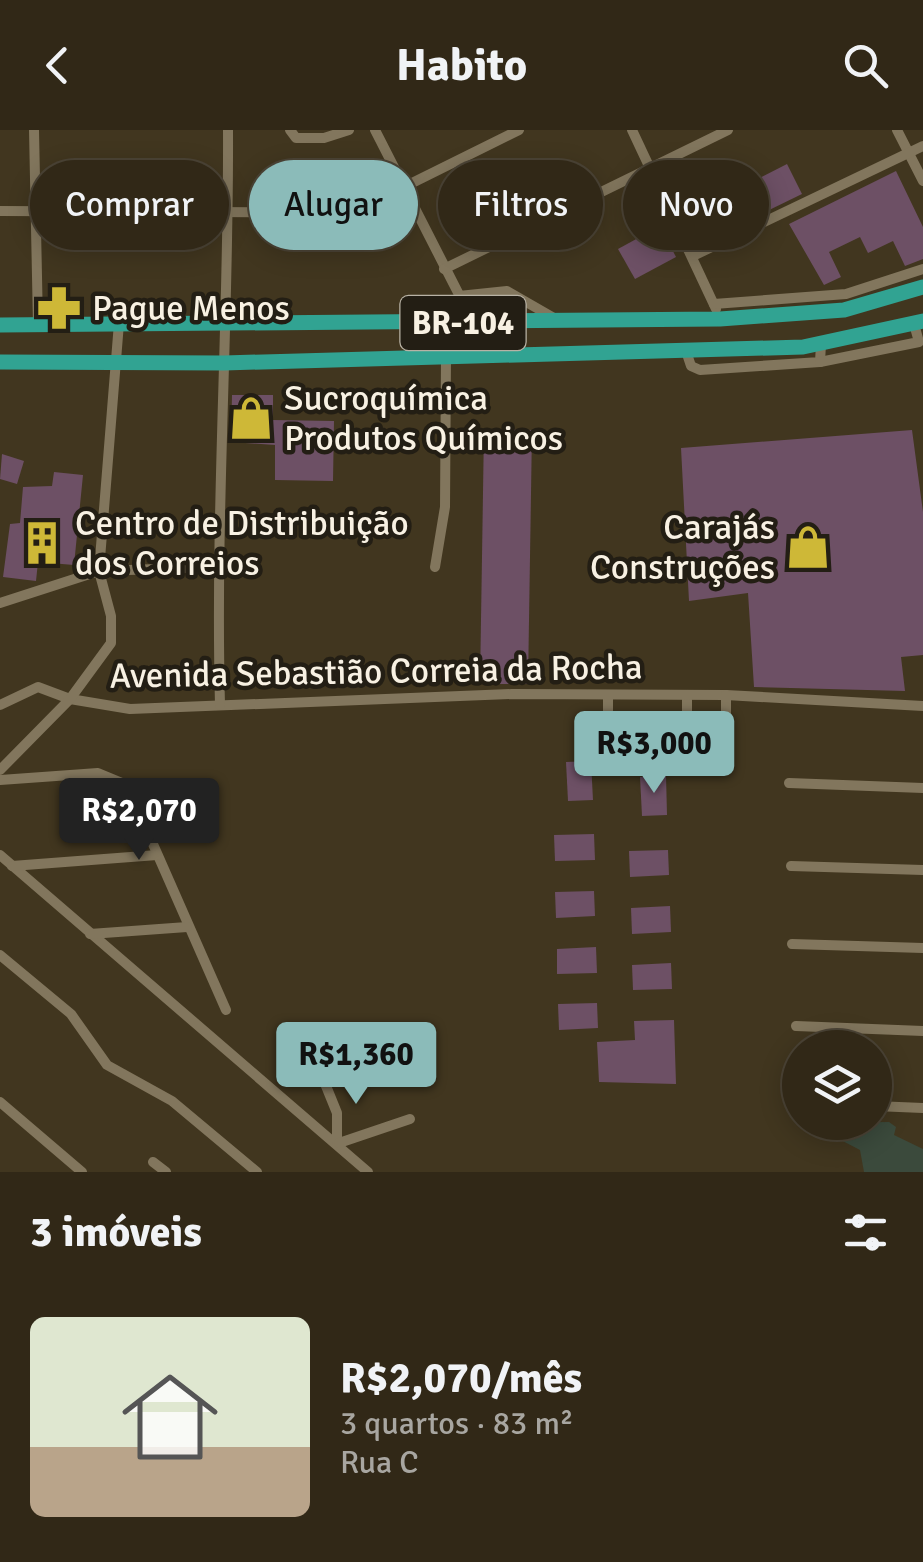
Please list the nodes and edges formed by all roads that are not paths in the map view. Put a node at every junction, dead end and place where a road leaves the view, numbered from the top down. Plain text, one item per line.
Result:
1 (34, 130) edge
2 (228, 130) edge
3 (290, 130) edge
4 (349, 130) edge
5 (375, 130) edge
6 (519, 130) edge
7 (632, 130) edge
8 (728, 130) edge
9 (897, 130) edge
10 (923, 146) edge
11 (909, 153) junction
12 (34, 160) edge
13 (228, 160) edge
14 (390, 160) edge
15 (646, 160) edge
16 (670, 160) edge
17 (418, 180) edge
18 (923, 181) edge
19 (623, 183) edge
20 (0, 210) edge
21 (30, 210) edge
22 (418, 217) edge
23 (36, 250) edge
24 (228, 250) edge
25 (692, 250) edge
26 (695, 255) junction
27 (444, 269) junction
28 (923, 269) edge
29 (923, 287) edge
30 (459, 296) junction
31 (792, 301) junction
32 (717, 311) junction
33 (777, 316) junction
34 (559, 322) junction
35 (919, 322) edge
36 (119, 323) junction
37 (228, 323) junction
38 (474, 323) junction
39 (0, 325) edge
40 (38, 326) junction
41 (921, 342) edge
42 (821, 344) junction
43 (686, 350) junction
44 (446, 356) junction
45 (0, 362) edge
46 (118, 362) junction
47 (224, 362) junction
48 (820, 362) junction
49 (216, 567) junction
50 (435, 568) dead end
51 (98, 571) junction
52 (0, 602) edge
53 (687, 695) junction
54 (726, 695) junction
55 (608, 696) junction
56 (70, 699) junction
57 (0, 705) edge
58 (220, 705) junction
59 (923, 706) edge
60 (726, 713) dead end
61 (687, 716) dead end
62 (608, 722) dead end
63 (0, 770) edge
64 (0, 780) edge
65 (789, 784) dead end
66 (923, 788) edge
67 (0, 855) edge
68 (158, 855) junction
69 (12, 866) junction
70 (792, 866) dead end
71 (923, 870) edge
72 (187, 926) junction
73 (90, 934) junction
74 (792, 944) dead end
75 (923, 948) edge
76 (0, 955) edge
77 (226, 1010) dead end
78 (796, 1026) dead end
79 (923, 1031) edge
80 (324, 1081) dead end
81 (0, 1102) edge
82 (892, 1107) edge
83 (923, 1108) edge
84 (410, 1120) dead end
85 (338, 1142) junction
86 (154, 1162) dead end
87 (82, 1172) edge
88 (166, 1172) edge
89 (257, 1172) edge
90 (368, 1172) edge

1 - 12 street
2 - 13 street
3 - 4 street
5 - 14 street
6 - 17 street
7 - 15 street
8 - 16 street
9 - 11 street
10 - 11 street
11 - 18 street
11 - 26 street
19 - 27 street
20 - 21 street
22 - 27 street
23 - 40 street
24 - 37 street
25 - 26 street
26 - 32 street
27 - 30 street
28 - 31 street
29 - 33 highway, BR-104
30 - 34 street
30 - 38 street
31 - 32 street
31 - 33 street
32 - 33 highway, BR-104
32 - 34 highway, BR-104
34 - 38 highway, BR-104
35 - 41 street
35 - 42 highway, BR-104
36 - 37 highway, BR-104
36 - 40 highway, BR-104
36 - 46 street
37 - 38 highway, BR-104
37 - 47 street
39 - 40 highway, BR-104
41 - 48 street
42 - 43 highway, BR-104
42 - 48 street
43 - 44 highway, BR-104
43 - 48 street
44 - 47 highway, BR-104
44 - 50 street
45 - 46 highway, BR-104
46 - 47 highway, BR-104
46 - 51 street
47 - 49 street
49 - 51 street
49 - 58 street
51 - 52 street
51 - 56 street
53 - 54 street, Avenida Sebastião Correia da Rocha
53 - 55 street, Avenida Sebastião Correia da Rocha
53 - 61 street
54 - 59 street, Avenida Sebastião Correia da Rocha
54 - 60 street
55 - 58 street, Avenida Sebastião Correia da Rocha
55 - 62 street
56 - 57 street, Avenida Sebastião Correia da Rocha
56 - 58 street, Avenida Sebastião Correia da Rocha
56 - 63 street
64 - 68 street
65 - 66 street
67 - 69 street
68 - 69 street
68 - 72 street
69 - 73 street
70 - 71 street
72 - 73 street
72 - 77 street
73 - 85 street
74 - 75 street
76 - 89 street
78 - 79 street
80 - 85 street
81 - 87 street
82 - 83 street
84 - 85 street
85 - 90 street
86 - 88 street

